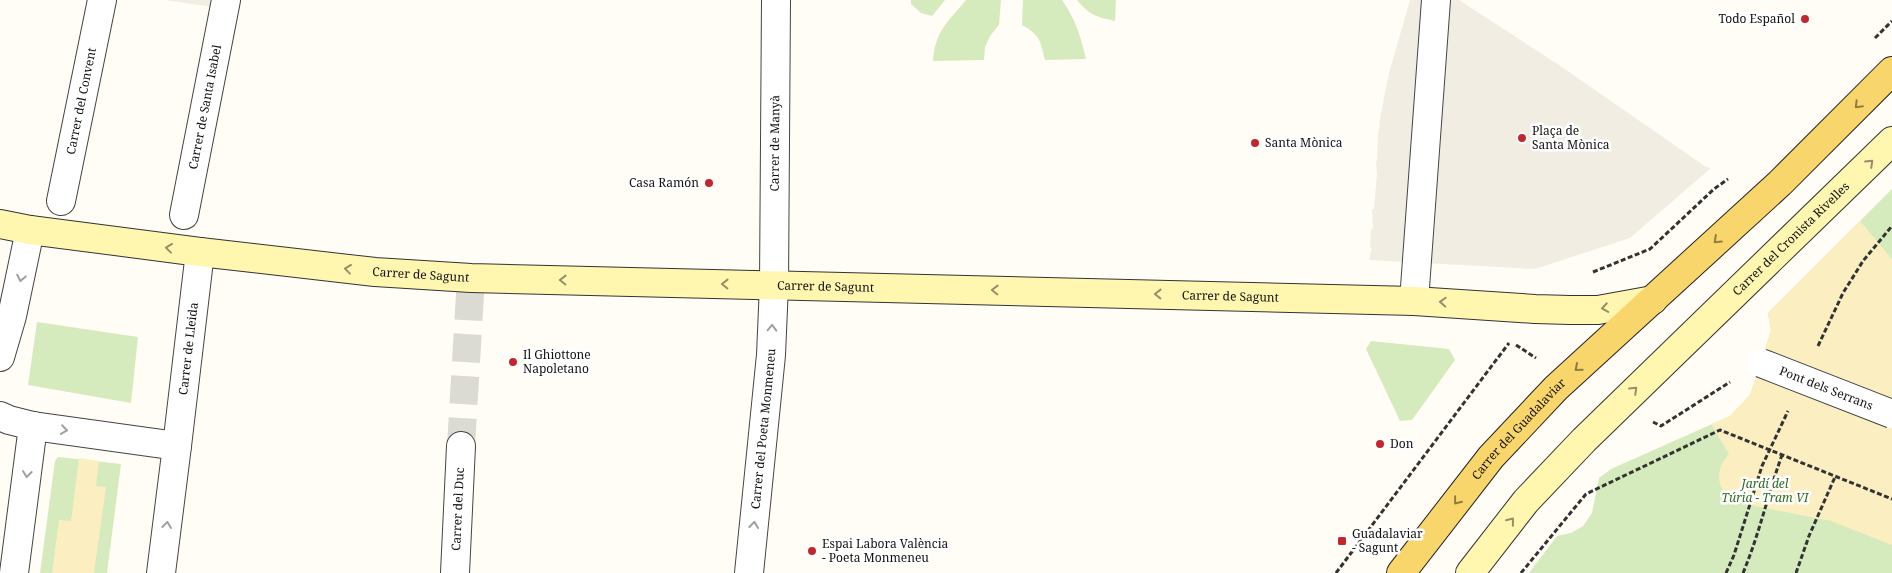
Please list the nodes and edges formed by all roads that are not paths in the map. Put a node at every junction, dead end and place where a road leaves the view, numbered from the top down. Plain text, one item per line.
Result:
1 (102, 0) edge
2 (226, 0) edge
3 (776, 0) edge
4 (1436, 0) edge
5 (1892, 71) edge
6 (1892, 141) edge
7 (61, 201) dead end
8 (184, 215) dead end
9 (0, 224) edge
10 (30, 230) junction
11 (200, 252) junction
12 (774, 285) junction
13 (1414, 300) junction
14 (1653, 300) junction
15 (0, 357) edge
16 (1760, 362) road end
17 (1892, 414) edge
18 (0, 416) edge
19 (33, 426) junction
20 (178, 446) junction
21 (461, 446) tunnel mouth
22 (14, 573) edge
23 (161, 573) edge
24 (455, 573) edge
25 (749, 573) edge
26 (1401, 573) edge
27 (1470, 573) edge

1 - 7 street, Carrer del Convent
2 - 8 street, Carrer de Santa Isabel
3 - 12 street, Carrer de Manyà
4 - 13 street
5 -> 14 main road
27 -> 6 street, Carrer del Cronista Rivelles
9 - 10 street, Carrer de Sagunt
11 -> 10 street, Carrer de Sagunt
10 -> 15 street
12 -> 11 street, Carrer de Sagunt
11 - 20 street, Carrer de Lleida
13 -> 12 street, Carrer de Sagunt
25 -> 12 street, Carrer del Poeta Monmeneu
14 -> 13 street, Carrer de Sagunt
14 -> 26 main road, Carrer del Guadalaviar
16 - 17 street, Pont dels Serrans, bridge
18 - 19 street
19 -> 20 street
19 -> 22 street
23 -> 20 street, Carrer de Lleida
21 - 24 street, Carrer del Duc

